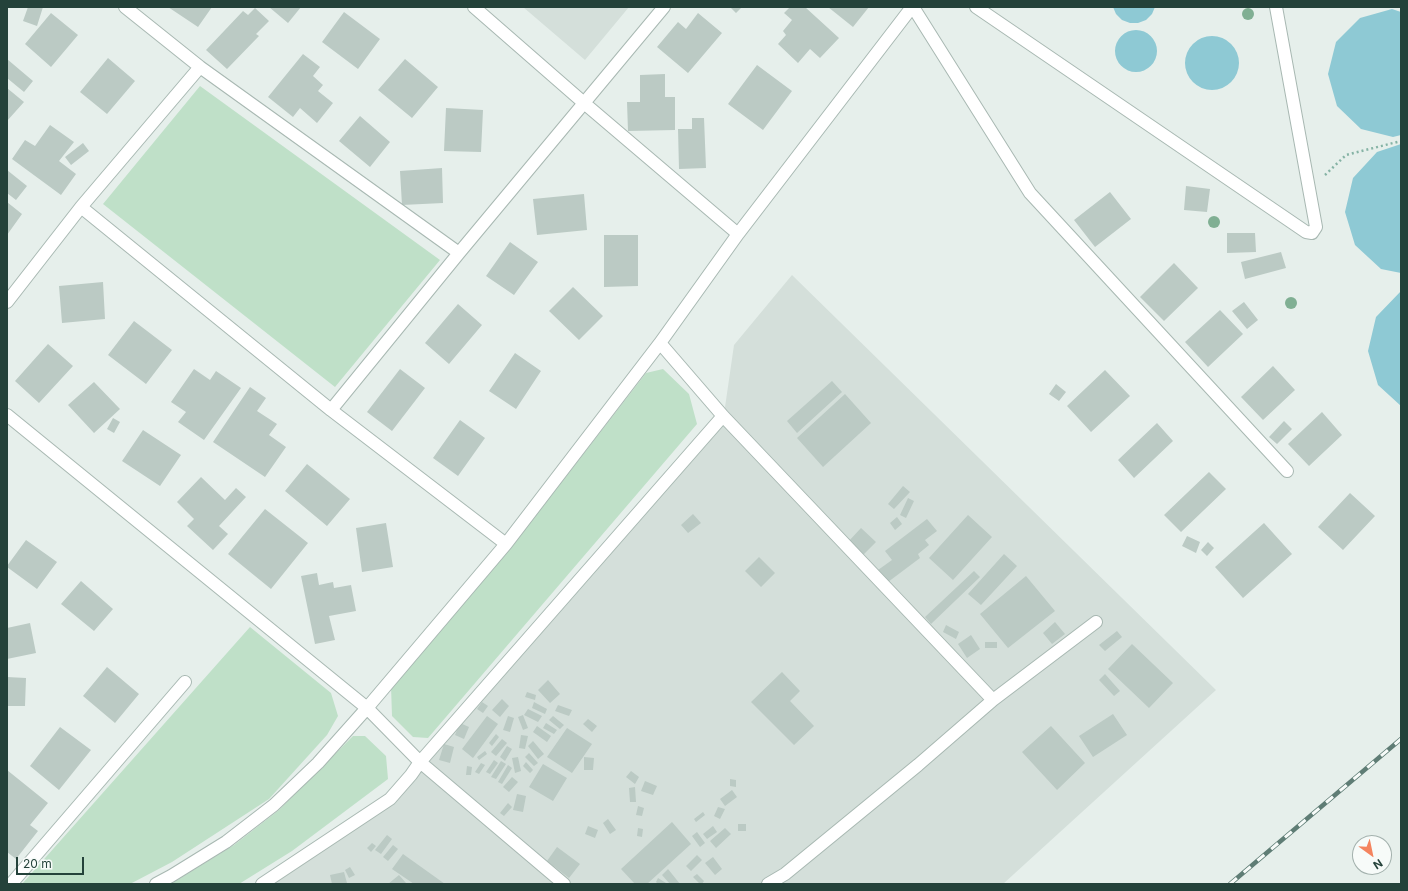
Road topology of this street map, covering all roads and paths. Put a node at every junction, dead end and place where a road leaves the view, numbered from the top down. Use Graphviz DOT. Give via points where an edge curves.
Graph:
graph roads {
  1 [pos="125,7"];
  2 [pos="474,7"];
  3 [pos="664,7"];
  4 [pos="912,7"];
  5 [pos="976,7"];
  6 [pos="1276,7"];
  7 [pos="200,67"];
  8 [pos="584,104"];
  9 [pos="1401,141"];
  10 [pos="1324,176"];
  11 [pos="81,207"];
  12 [pos="738,234"];
  13 [pos="459,253"];
  14 [pos="7,302"];
  15 [pos="660,343"];
  16 [pos="331,410"];
  17 [pos="7,415"];
  18 [pos="723,416"];
  19 [pos="1287,471"];
  20 [pos="506,544"];
  21 [pos="1096,622"];
  22 [pos="186,682"];
  23 [pos="993,700"];
  24 [pos="367,708"];
  25 [pos="420,762"];
  26 [pos="11,884"];
  27 [pos="156,884"];
  28 [pos="262,884"];
  29 [pos="564,884"];
  30 [pos="768,884"];
  1 -- 7 [label="street"];
  2 -- 8 [label="street"];
  3 -- 8 [label="street"];
  4 -- 12 [label="street"];
  4 -- 19 [label="street" via="1030,193"];
  5 -- 6 [label="street" via="1306,232 1312,233 1316,227"];
  7 -- 11 [label="street"];
  7 -- 13 [label="street"];
  8 -- 12 [label="street"];
  8 -- 13 [label="street"];
  9 -- 10 [label="path" via="1346,155"];
  11 -- 14 [label="street"];
  11 -- 16 [label="street"];
  12 -- 15 [label="street"];
  13 -- 16 [label="street"];
  15 -- 18 [label="street"];
  15 -- 20 [label="street"];
  16 -- 20 [label="street"];
  17 -- 24 [label="street"];
  18 -- 23 [label="street"];
  18 -- 25 [label="street"];
  20 -- 24 [label="street"];
  21 -- 23 [label="street"];
  22 -- 26 [label="street"];
  23 -- 30 [label="street" via="785,874"];
  24 -- 25 [label="street"];
  24 -- 27 [label="street" via="318,763 274,805 226,842"];
  25 -- 28 [label="street" via="390,799"];
  25 -- 29 [label="street"];
}
